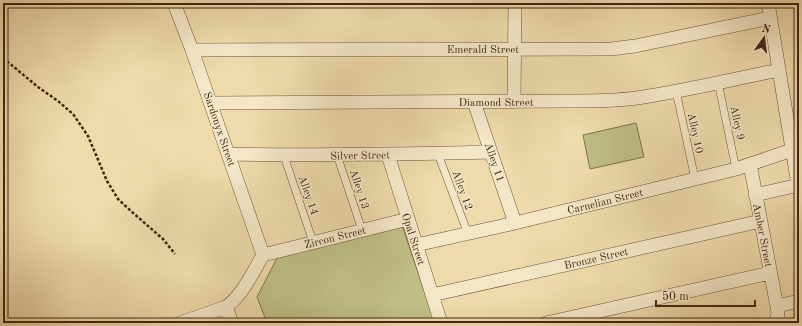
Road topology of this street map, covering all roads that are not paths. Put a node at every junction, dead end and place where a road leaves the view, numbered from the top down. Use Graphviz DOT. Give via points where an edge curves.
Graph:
graph roads {
  1 [pos="174,3"];
  2 [pos="514,3"];
  3 [pos="768,3"];
  4 [pos="770,18"];
  5 [pos="514,49"];
  6 [pos="192,50"];
  7 [pos="779,70"];
  8 [pos="718,82"];
  9 [pos="676,91"];
  10 [pos="474,102"];
  11 [pos="514,102"];
  12 [pos="211,103"];
  13 [pos="792,150"];
  14 [pos="491,152"];
  15 [pos="228,154"];
  16 [pos="438,154"];
  17 [pos="337,155"];
  18 [pos="388,155"];
  19 [pos="284,156"];
  20 [pos="750,164"];
  21 [pos="736,169"];
  22 [pos="695,179"];
  23 [pos="799,185"];
  24 [pos="756,195"];
  25 [pos="408,219"];
  26 [pos="760,221"];
  27 [pos="515,223"];
  28 [pos="362,230"];
  29 [pos="468,234"];
  30 [pos="314,242"];
  31 [pos="416,245"];
  32 [pos="263,255"];
  33 [pos="770,273"];
  34 [pos="432,295"];
  35 [pos="799,301"];
  36 [pos="777,306"];
  37 [pos="226,307"];
  38 [pos="180,323"];
  39 [pos="232,323"];
  40 [pos="441,323"];
  41 [pos="546,323"];
  42 [pos="774,323"];
  1 -- 6 [label="street, Sardonyx Street"];
  2 -- 5 [label="street"];
  3 -- 4 [label="street"];
  4 -- 5 [label="street, Emerald Street" via="611,49"];
  4 -- 7 [label="street"];
  5 -- 6 [label="street, Emerald Street"];
  5 -- 11 [label="street"];
  6 -- 12 [label="street, Sardonyx Street"];
  7 -- 8 [label="street, Diamond Street"];
  7 -- 13 [label="street"];
  8 -- 9 [label="street, Diamond Street"];
  8 -- 21 [label="lane, Alley 9"];
  9 -- 11 [label="street, Diamond Street" via="616,100"];
  9 -- 22 [label="lane, Alley 10"];
  10 -- 11 [label="street, Diamond Street"];
  10 -- 12 [label="street, Diamond Street"];
  10 -- 14 [label="street, Alley 11"];
  12 -- 15 [label="street, Sardonyx Street"];
  13 -- 20 [label="street, Carnelian Street"];
  13 -- 23 [label="street"];
  14 -- 16 [label="street, Silver Street"];
  14 -- 27 [label="street, Alley 11"];
  15 -- 19 [label="street, Silver Street"];
  15 -- 32 [label="street, Sardonyx Street"];
  16 -- 18 [label="street, Silver Street"];
  16 -- 29 [label="lane, Alley 12"];
  17 -- 18 [label="street, Silver Street"];
  17 -- 19 [label="street, Silver Street"];
  17 -- 28 [label="lane, Alley 13"];
  18 -- 25 [label="street, Opal Street"];
  19 -- 30 [label="lane, Alley 14"];
  20 -- 21 [label="street, Carnelian Street"];
  20 -- 24 [label="street, Amber Street"];
  21 -- 22 [label="street, Carnelian Street"];
  22 -- 27 [label="street, Carnelian Street"];
  23 -- 24 [label="street"];
  24 -- 26 [label="street, Amber Street"];
  25 -- 28 [label="street, Zircon Street"];
  25 -- 31 [label="street, Opal Street"];
  26 -- 33 [label="street, Amber Street"];
  26 -- 34 [label="street, Bronze Street"];
  27 -- 29 [label="street, Carnelian Street"];
  28 -- 30 [label="street, Zircon Street"];
  29 -- 31 [label="street, Carnelian Street"];
  30 -- 32 [label="street, Zircon Street"];
  31 -- 34 [label="street, Opal Street"];
  32 -- 37 [label="street" via="238,296"];
  33 -- 36 [label="street, Amber Street"];
  33 -- 41 [label="street"];
  34 -- 40 [label="street, Opal Street"];
  35 -- 36 [label="street"];
  36 -- 42 [label="street, Amber Street" via="778,316"];
  37 -- 38 [label="street"];
  37 -- 39 [label="street"];
}
